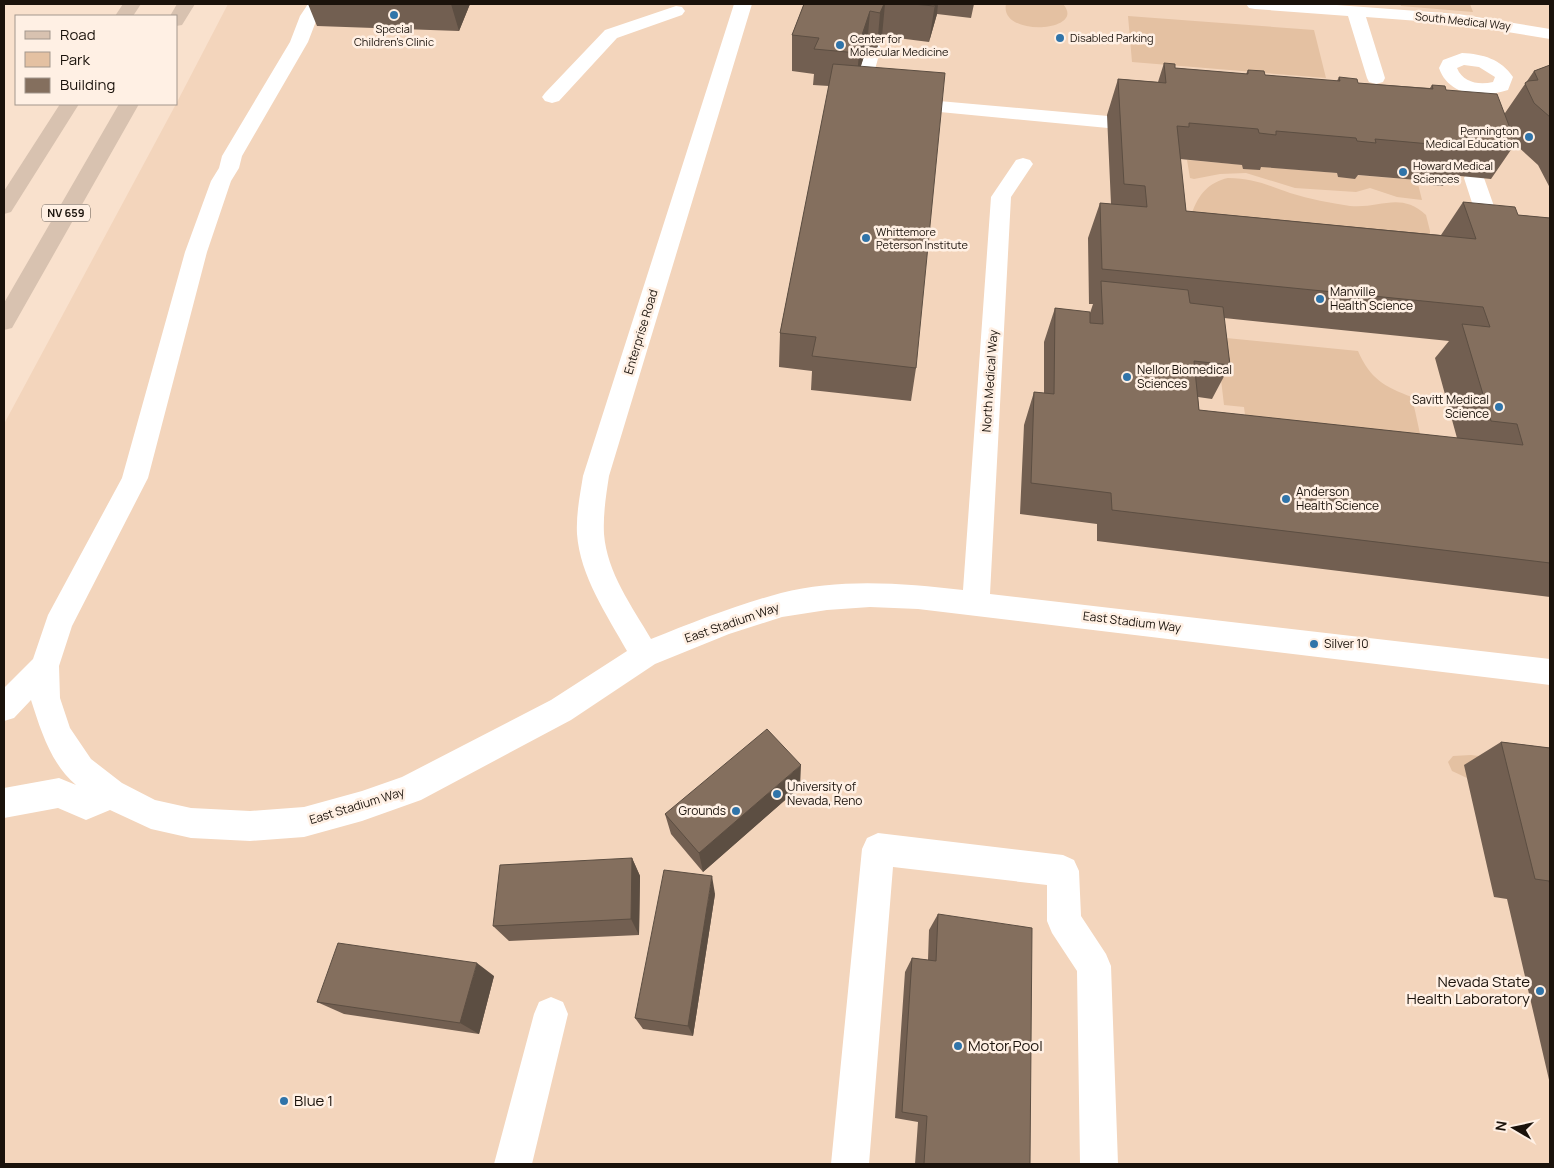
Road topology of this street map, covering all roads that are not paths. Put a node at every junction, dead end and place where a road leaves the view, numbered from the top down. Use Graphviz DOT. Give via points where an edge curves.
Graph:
graph roads {
  1 [pos="132,4"];
  2 [pos="186,4"];
  3 [pos="317,4"];
  4 [pos="743,4"];
  5 [pos="1254,4"];
  6 [pos="676,11"];
  7 [pos="1355,11"];
  8 [pos="125,15"];
  9 [pos="178,18"];
  10 [pos="1550,34"];
  11 [pos="1506,38"];
  12 [pos="872,48"];
  13 [pos="1488,63"];
  14 [pos="1376,78"];
  15 [pos="552,97"];
  16 [pos="68,105"];
  17 [pos="128,105"];
  18 [pos="1108,122"];
  19 [pos="1023,164"];
  20 [pos="1474,178"];
  21 [pos="4,207"];
  22 [pos="1498,251"];
  23 [pos="4,322"];
  24 [pos="976,604"];
  25 [pos="645,654"];
  26 [pos="45,666"];
  27 [pos="1550,672"];
  28 [pos="4,708"];
  29 [pos="111,794"];
  30 [pos="4,804"];
  31 [pos="551,1014"];
  32 [pos="513,1164"];
  33 [pos="850,1164"];
  34 [pos="1099,1164"];
  1 -- 8 [label="main road"];
  2 -- 9 [label="main road"];
  3 -- 26 [label="street" via="299,42 232,156 221,182 196,252 136,478 58,624"];
  4 -- 25 [label="street, Enterprise Road" via="596,476 590,516 594,554 611,595"];
  5 -- 7 [label="street, South Medical Way"];
  6 -- 15 [label="street" via="611,34"];
  7 -- 11 [label="street, South Medical Way" via="1458,19"];
  7 -- 14 [label="street"];
  10 -- 11 [label="street, South Medical Way"];
  11 -- 13 [label="street"];
  12 -- 18 [label="street" via="856,101"];
  16 -- 21 [label="main road"];
  17 -- 23 [label="main road, NV 659"];
  19 -- 24 [label="street, North Medical Way" via="1001,197"];
  20 -- 22 [label="street"];
  24 -- 25 [label="street, East Stadium Way" via="870,595 782,605 724,623"];
  24 -- 27 [label="street, East Stadium Way"];
  25 -- 29 [label="street, East Stadium Way" via="561,710 410,789 304,822 250,826 191,823 151,814"];
  26 -- 28 [label="street"];
  26 -- 29 [label="street, East Stadium Way" via="45,698 57,735 80,769"];
  29 -- 30 [label="street" via="86,805 59,793"];
  31 -- 32 [label="street"];
  33 -- 34 [label="street" via="878,848 1063,871 1064,921 1094,966"];
}
